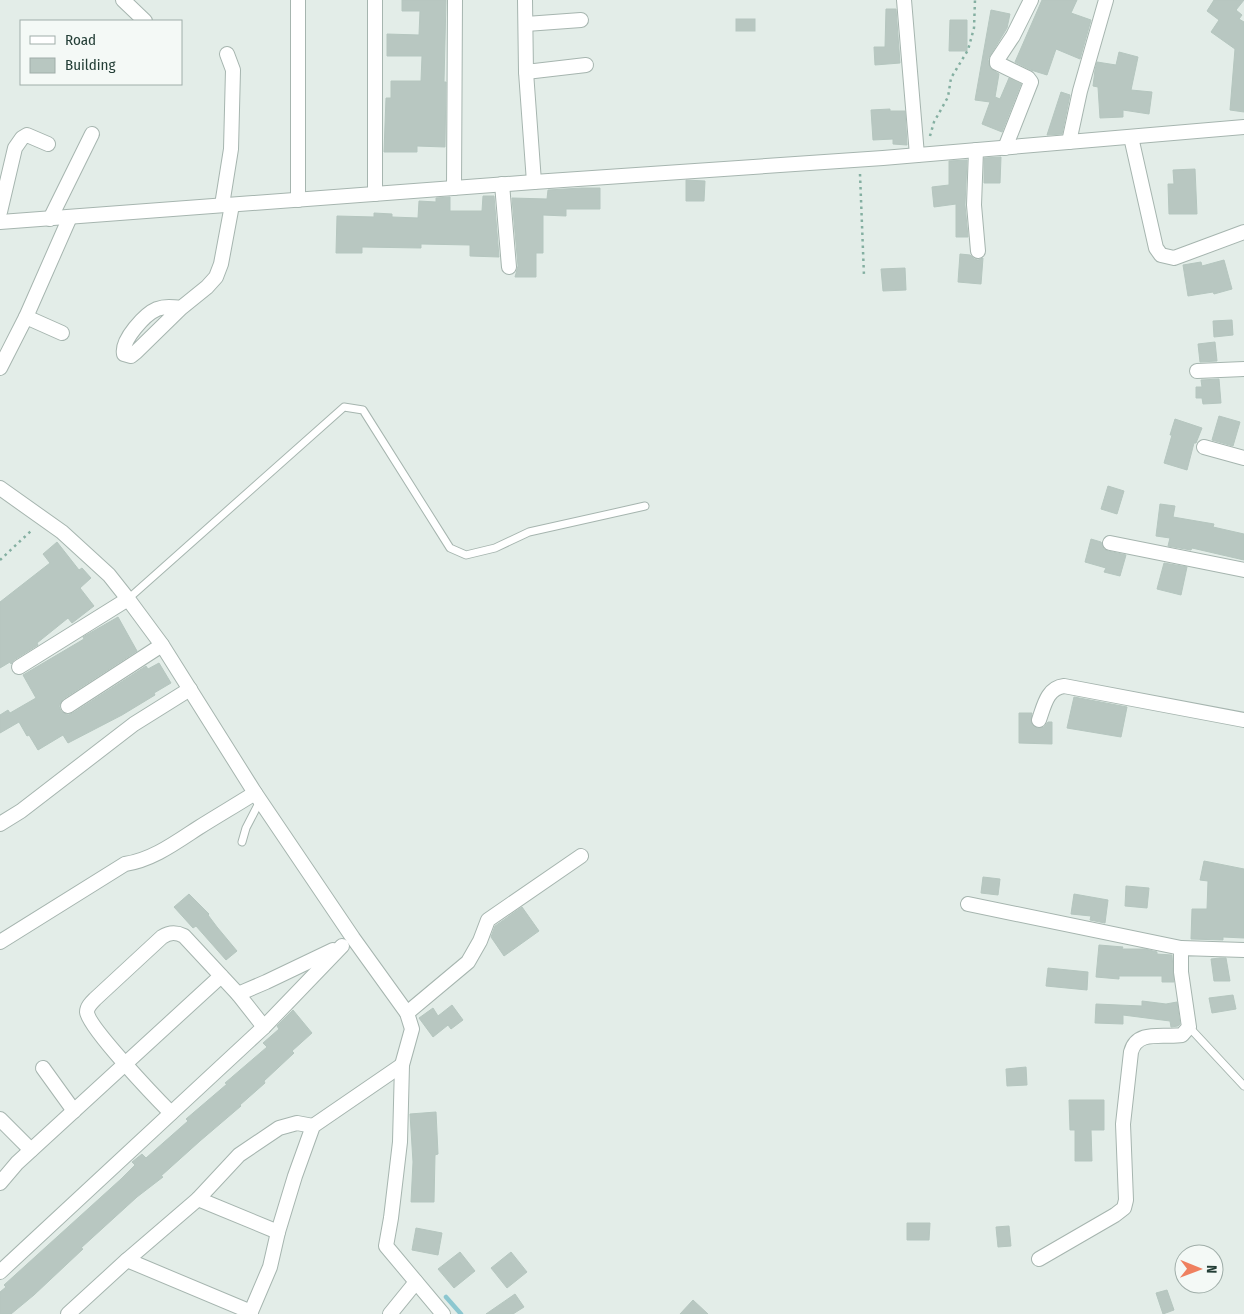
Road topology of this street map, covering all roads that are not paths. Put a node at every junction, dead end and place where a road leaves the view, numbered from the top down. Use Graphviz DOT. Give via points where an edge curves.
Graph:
graph roads {
  1 [pos="123,0"];
  2 [pos="298,0"];
  3 [pos="375,0"];
  4 [pos="455,0"];
  5 [pos="525,0"];
  6 [pos="904,0"];
  7 [pos="1031,0"];
  8 [pos="1106,0"];
  9 [pos="144,20"];
  10 [pos="581,20"];
  11 [pos="526,24"];
  12 [pos="226,54"];
  13 [pos="586,65"];
  14 [pos="526,72"];
  15 [pos="1244,128"];
  16 [pos="92,134"];
  17 [pos="1131,137"];
  18 [pos="1070,142"];
  19 [pos="48,144"];
  20 [pos="1005,148"];
  21 [pos="976,150"];
  22 [pos="923,155"];
  23 [pos="534,182"];
  24 [pos="502,184"];
  25 [pos="454,188"];
  26 [pos="375,194"];
  27 [pos="298,200"];
  28 [pos="227,205"];
  29 [pos="0,212"];
  30 [pos="70,217"];
  31 [pos="50,219"];
  32 [pos="0,222"];
  33 [pos="1244,232"];
  34 [pos="978,251"];
  35 [pos="508,267"];
  36 [pos="181,308"];
  37 [pos="26,317"];
  38 [pos="62,333"];
  39 [pos="0,368"];
  40 [pos="1244,369"];
  41 [pos="1197,371"];
  42 [pos="1204,447"];
  43 [pos="1244,458"];
  44 [pos="0,488"];
  45 [pos="645,506"];
  46 [pos="1110,543"];
  47 [pos="1244,570"];
  48 [pos="128,599"];
  49 [pos="162,645"];
  50 [pos="19,667"];
  51 [pos="190,689"];
  52 [pos="68,706"];
  53 [pos="1039,720"];
  54 [pos="1244,720"];
  55 [pos="257,797"];
  56 [pos="0,824"];
  57 [pos="242,842"];
  58 [pos="581,856"];
  59 [pos="968,904"];
  60 [pos="0,942"];
  61 [pos="347,942"];
  62 [pos="1180,948"];
  63 [pos="1244,950"];
  64 [pos="221,976"];
  65 [pos="238,994"];
  66 [pos="407,1013"];
  67 [pos="264,1027"];
  68 [pos="1189,1027"];
  69 [pos="125,1063"];
  70 [pos="402,1065"];
  71 [pos="43,1068"];
  72 [pos="1244,1086"];
  73 [pos="74,1110"];
  74 [pos="171,1113"];
  75 [pos="0,1119"];
  76 [pos="313,1126"];
  77 [pos="31,1150"];
  78 [pos="0,1183"];
  79 [pos="198,1199"];
  80 [pos="278,1232"];
  81 [pos="1038,1259"];
  82 [pos="127,1260"];
  83 [pos="0,1272"];
  84 [pos="416,1282"];
  85 [pos="251,1313"];
  86 [pos="68,1314"];
  87 [pos="390,1314"];
  88 [pos="443,1314"];
  1 -- 9 [label="street"];
  2 -- 27 [label="street"];
  3 -- 26 [label="street"];
  4 -- 25 [label="street"];
  5 -- 11 [label="street"];
  6 -- 22 [label="street"];
  7 -- 20 [label="street" via="997,60 997,63 1031,82"];
  8 -- 18 [label="street" via="1080,91"];
  10 -- 11 [label="street"];
  11 -- 14 [label="street"];
  12 -- 28 [label="street" via="233,70"];
  13 -- 14 [label="street"];
  14 -- 23 [label="street"];
  15 -- 17 [label="street"];
  16 -- 31 [label="street"];
  17 -- 18 [label="street"];
  17 -- 33 [label="street" via="1156,248 1161,256 1174,258"];
  18 -- 20 [label="street"];
  19 -- 29 [label="street" via="27,135 18,142"];
  20 -- 21 [label="street"];
  21 -- 22 [label="street"];
  21 -- 34 [label="street" via="974,205"];
  22 -- 23 [label="street"];
  23 -- 24 [label="street"];
  24 -- 25 [label="street"];
  24 -- 35 [label="street"];
  25 -- 26 [label="street"];
  26 -- 27 [label="street"];
  27 -- 28 [label="street"];
  28 -- 30 [label="street"];
  28 -- 36 [label="street" via="222,264 208,287"];
  30 -- 31 [label="street"];
  30 -- 37 [label="street"];
  31 -- 32 [label="street"];
  37 -- 38 [label="street"];
  37 -- 39 [label="street"];
  40 -- 41 [label="street"];
  42 -- 43 [label="street"];
  44 -- 48 [label="street" via="86,552"];
  45 -- 48 [label="lane" via="530,532 494,548 466,555 450,548 363,410 344,407"];
  46 -- 47 [label="street"];
  48 -- 49 [label="street"];
  48 -- 50 [label="street"];
  49 -- 51 [label="street"];
  49 -- 52 [label="street"];
  51 -- 55 [label="street"];
  51 -- 56 [label="street" via="134,724"];
  53 -- 54 [label="street" via="1048,695 1064,686"];
  55 -- 57 [label="lane"];
  55 -- 60 [label="street" via="150,856 125,864"];
  55 -- 61 [label="street"];
  58 -- 66 [label="street" via="488,920 468,962"];
  59 -- 62 [label="street"];
  61 -- 65 [label="street"];
  61 -- 66 [label="street"];
  61 -- 67 [label="street"];
  62 -- 63 [label="street"];
  62 -- 68 [label="street"];
  64 -- 65 [label="street"];
  64 -- 69 [label="street"];
  64 -- 69 [label="street" via="184,936 169,933 155,943 88,1008 91,1022"];
  65 -- 67 [label="street"];
  66 -- 70 [label="street" via="412,1029"];
  67 -- 74 [label="street"];
  68 -- 72 [label="lane"];
  68 -- 81 [label="street" via="1182,1035 1145,1037 1133,1044 1123,1124 1124,1208"];
  69 -- 73 [label="street"];
  69 -- 74 [label="street"];
  70 -- 76 [label="street"];
  70 -- 84 [label="street" via="400,1142 386,1246"];
  71 -- 73 [label="street"];
  73 -- 77 [label="street"];
  74 -- 83 [label="street"];
  75 -- 77 [label="street"];
  76 -- 79 [label="street" via="298,1123 279,1128 239,1155"];
  76 -- 80 [label="street"];
  77 -- 78 [label="street"];
  79 -- 80 [label="street"];
  79 -- 82 [label="street"];
  80 -- 85 [label="street" via="270,1267"];
  82 -- 85 [label="street"];
  82 -- 86 [label="street"];
  84 -- 87 [label="street"];
  84 -- 88 [label="street"];
}
